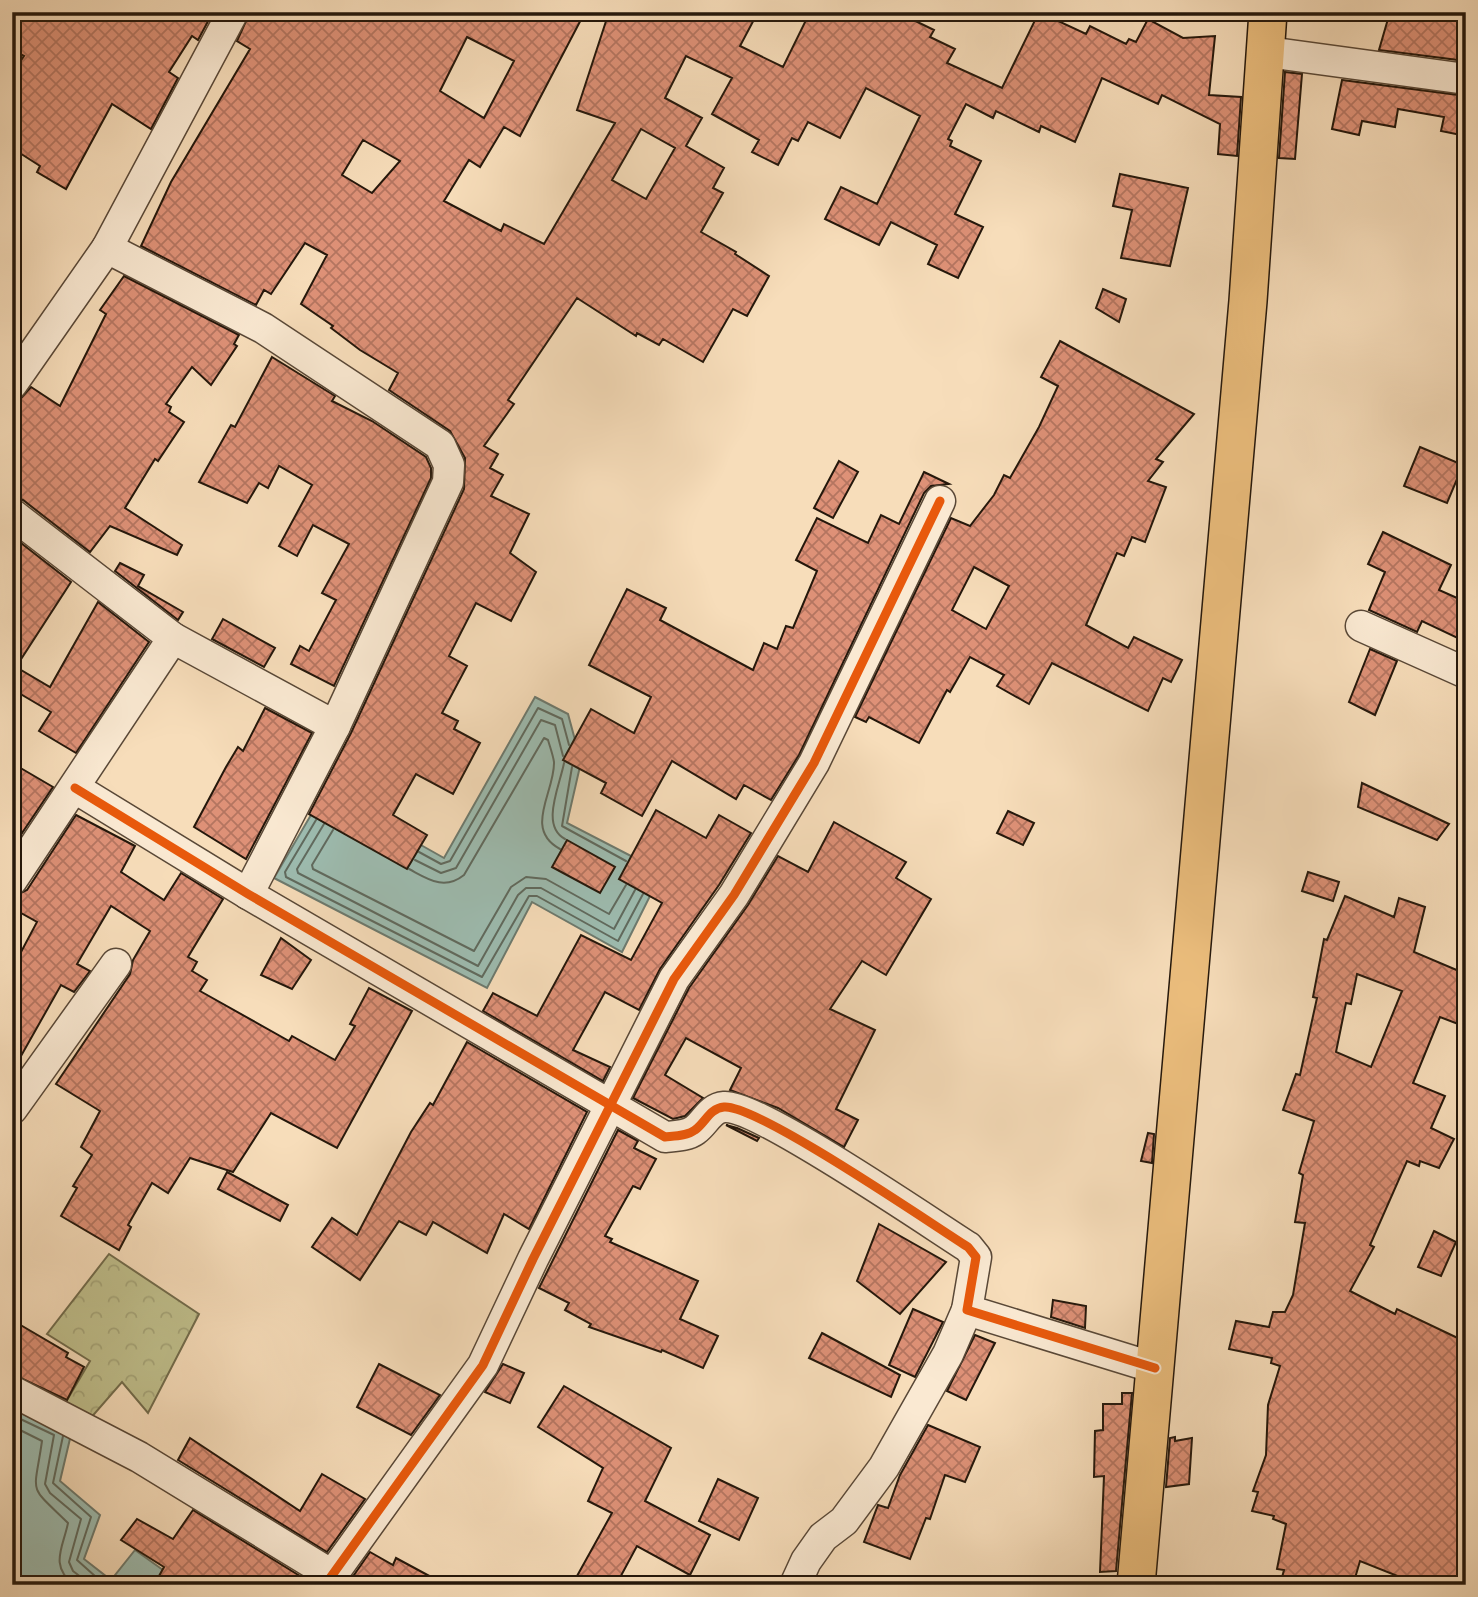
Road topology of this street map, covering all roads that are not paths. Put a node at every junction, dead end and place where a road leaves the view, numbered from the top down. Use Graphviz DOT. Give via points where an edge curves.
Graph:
graph roads {
  1 [pos="233,12"];
  2 [pos="1268,12"];
  3 [pos="1267,52"];
  4 [pos="1466,79"];
  5 [pos="107,248"];
  6 [pos="12,384"];
  7 [pos="940,501"];
  8 [pos="12,514"];
  9 [pos="1361,626"];
  10 [pos="173,638"];
  11 [pos="1466,673"];
  12 [pos="335,726"];
  13 [pos="75,788"];
  14 [pos="12,880"];
  15 [pos="248,894"];
  16 [pos="116,964"];
  17 [pos="613,1105"];
  18 [pos="12,1109"];
  19 [pos="967,1310"];
  20 [pos="1155,1368"];
  21 [pos="12,1391"];
  22 [pos="328,1580"];
  23 [pos="795,1585"];
  24 [pos="1136,1585"];
  1 -- 5 [label="street"];
  2 -- 3 [label="main road"];
  3 -- 4 [label="street"];
  3 -- 20 [label="main road"];
  5 -- 6 [label="street"];
  5 -- 12 [label="street" via="263,328 440,445 449,465 448,482"];
  7 -- 17 [label="street" via="814,763 734,895 674,979"];
  8 -- 10 [label="street"];
  9 -- 11 [label="street"];
  10 -- 12 [label="street"];
  10 -- 13 [label="street"];
  12 -- 15 [label="street"];
  13 -- 14 [label="street"];
  13 -- 15 [label="street"];
  15 -- 17 [label="street"];
  16 -- 18 [label="street"];
  17 -- 19 [label="street" via="665,1137 694,1132 714,1110 745,1111 822,1154 968,1247 976,1257"];
  17 -- 22 [label="street" via="483,1365"];
  19 -- 20 [label="street"];
  19 -- 23 [label="street" via="948,1354 884,1467 844,1521 823,1537"];
  20 -- 24 [label="main road"];
  21 -- 22 [label="street" via="139,1457"];
}
